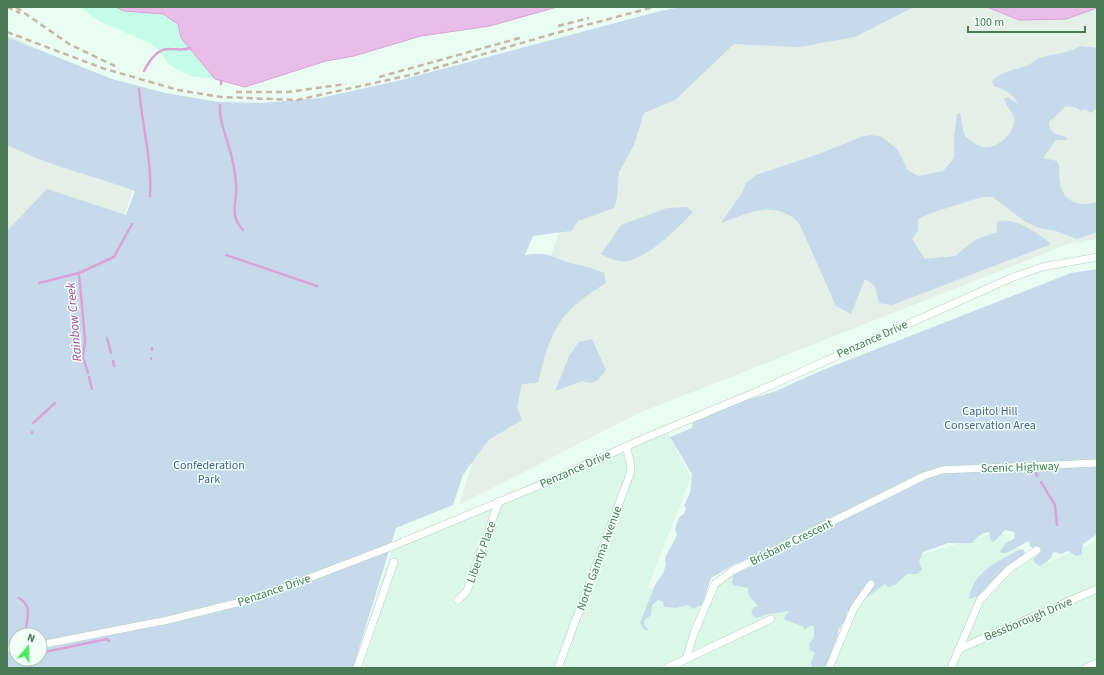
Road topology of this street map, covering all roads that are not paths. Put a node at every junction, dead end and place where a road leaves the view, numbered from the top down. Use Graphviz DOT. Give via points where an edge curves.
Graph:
graph roads {
  1 [pos="1097,257"];
  2 [pos="626,446"];
  3 [pos="1097,463"];
  4 [pos="942,470"];
  5 [pos="499,501"];
  6 [pos="1037,550"];
  7 [pos="394,562"];
  8 [pos="871,584"];
  9 [pos="1097,589"];
  10 [pos="458,600"];
  11 [pos="771,619"];
  12 [pos="48,644"];
  13 [pos="959,649"];
  14 [pos="686,659"];
  15 [pos="1097,663"];
  16 [pos="358,668"];
  17 [pos="558,668"];
  18 [pos="668,668"];
  19 [pos="829,668"];
  20 [pos="951,668"];
  21 [pos="1086,668"];
  1 -- 2 [label="street, Penzance Drive" via="1042,267 1011,278 756,392"];
  2 -- 5 [label="street, Penzance Drive"];
  2 -- 17 [label="street, North Gamma Avenue" via="631,471"];
  3 -- 4 [label="street, Scenic Highway"];
  4 -- 14 [label="street, Brisbane Crescent" via="924,476 732,571 715,584"];
  5 -- 10 [label="street, Liberty Place" via="467,591"];
  5 -- 12 [label="street, Penzance Drive" via="385,549 245,601 136,627"];
  6 -- 13 [label="street" via="1009,569 980,600"];
  7 -- 16 [label="street"];
  8 -- 19 [label="street" via="854,608"];
  9 -- 13 [label="street, Bessborough Drive"];
  11 -- 14 [label="street"];
  13 -- 20 [label="street"];
  14 -- 18 [label="street"];
  15 -- 21 [label="street"];
}
